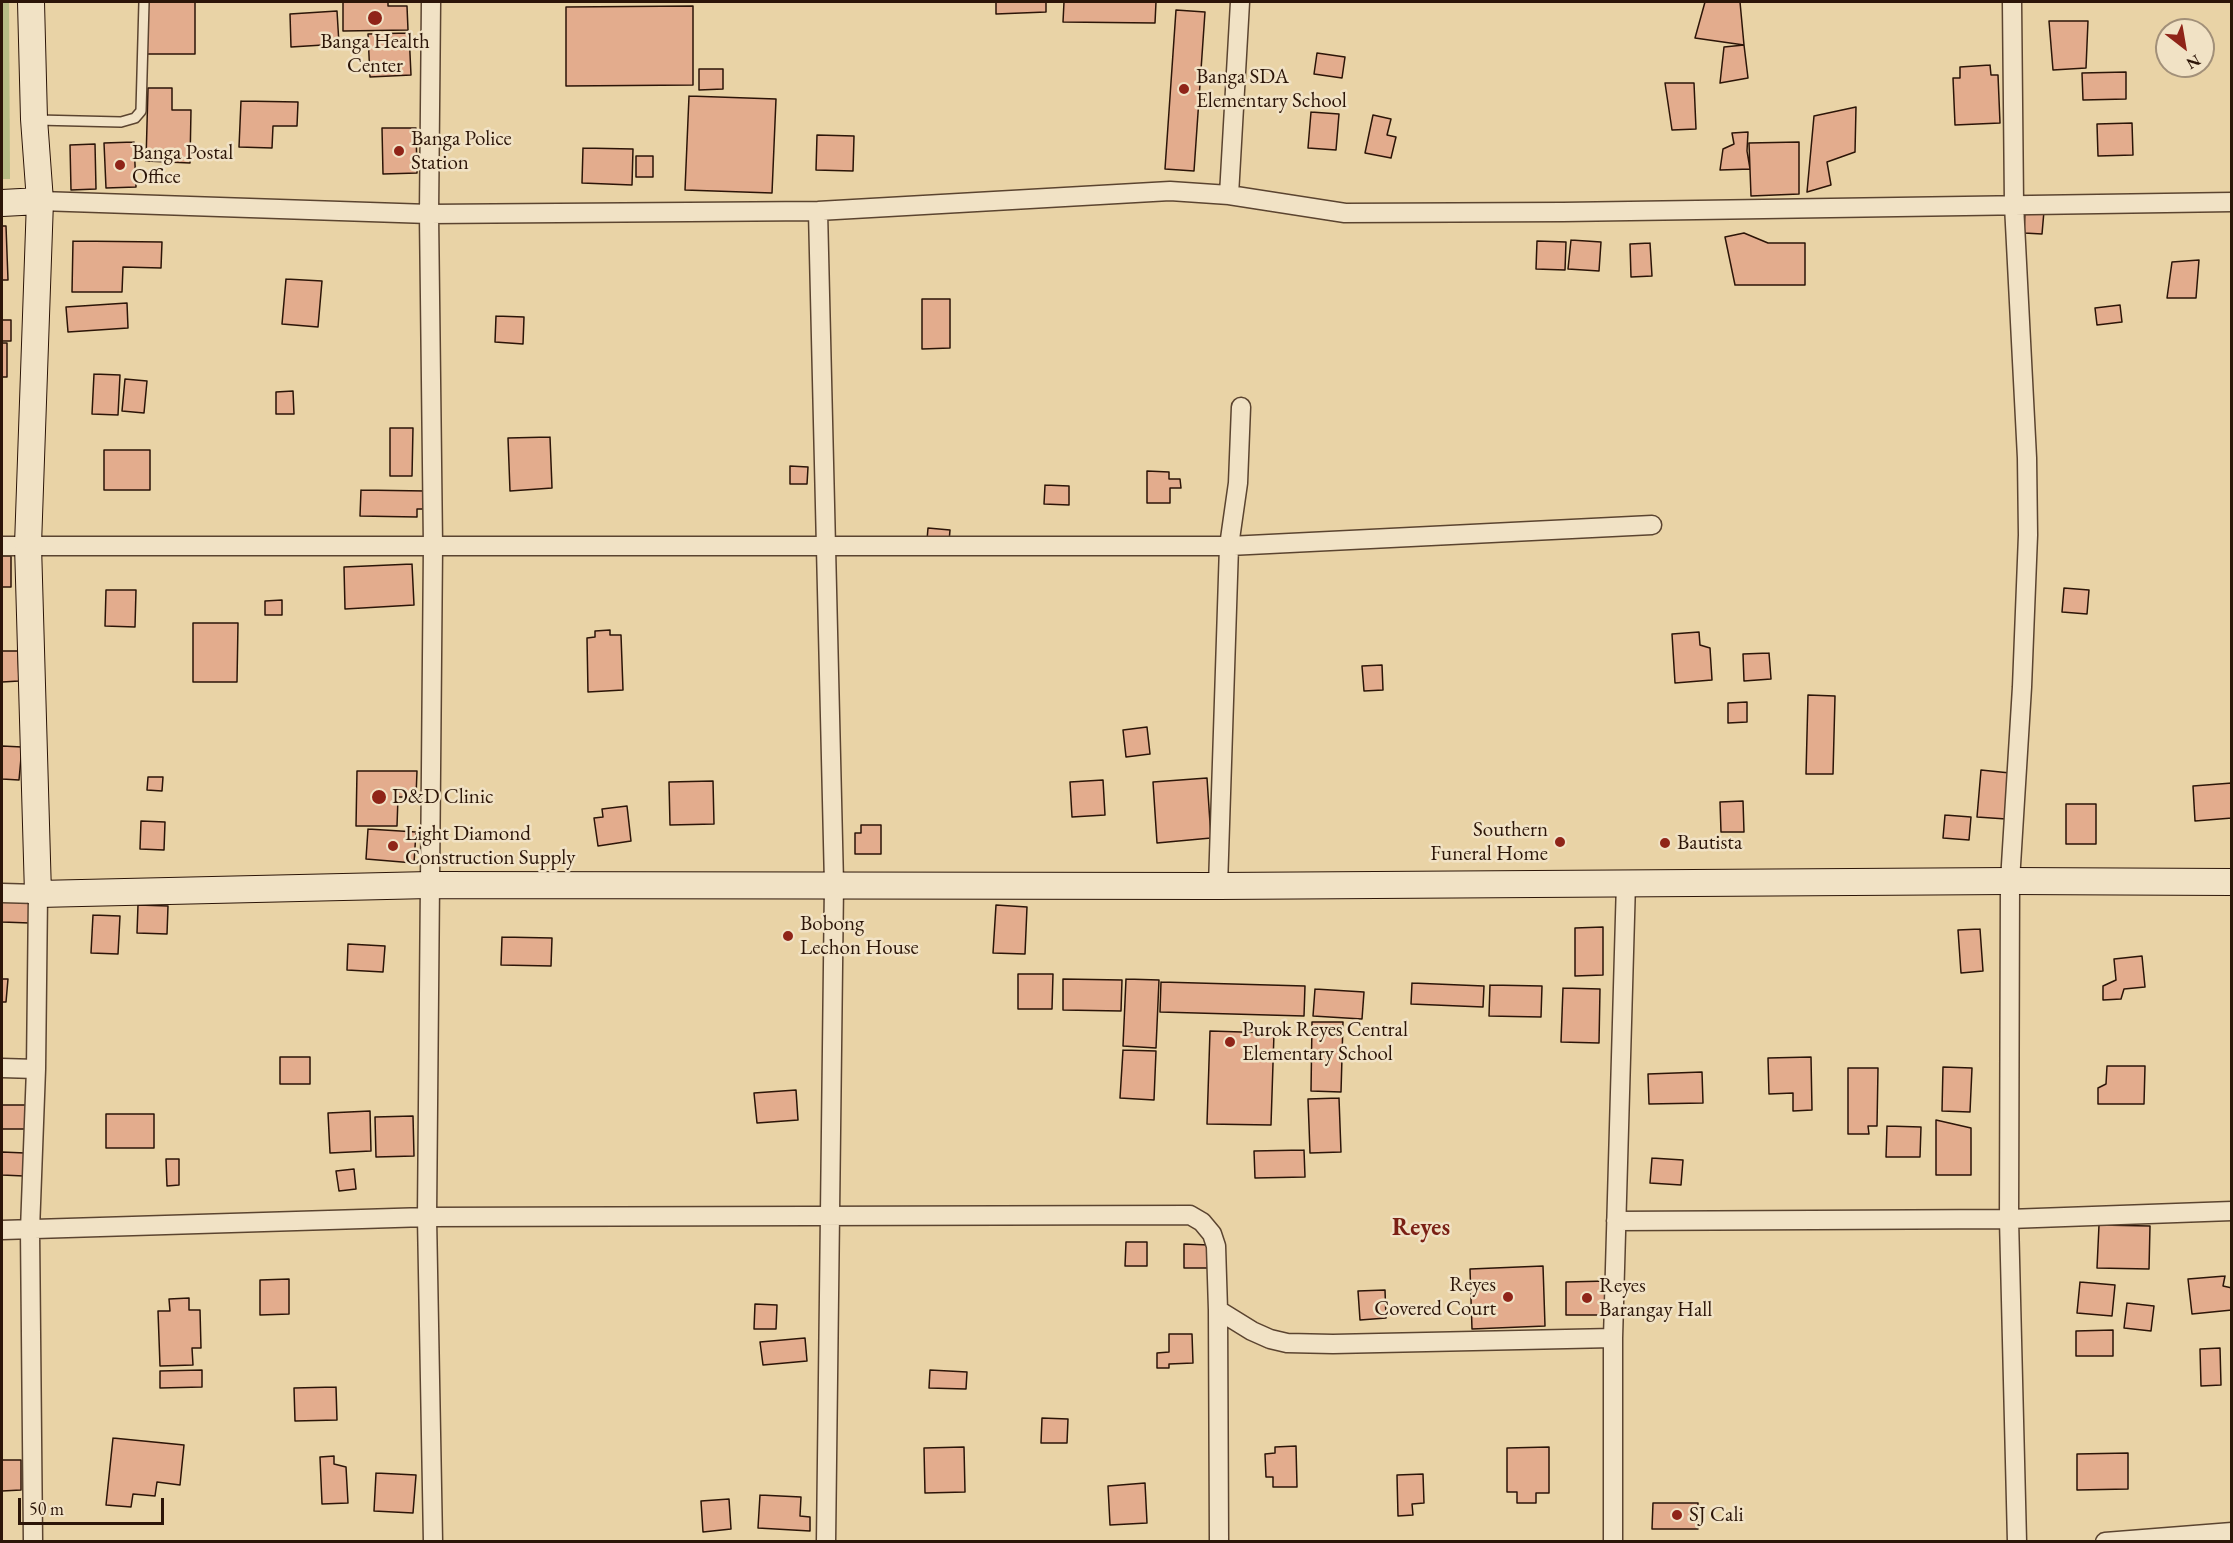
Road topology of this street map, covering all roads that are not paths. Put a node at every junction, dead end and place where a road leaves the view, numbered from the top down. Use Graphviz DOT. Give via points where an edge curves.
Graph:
graph roads {
  1 [pos="31,2"];
  2 [pos="144,2"];
  3 [pos="431,2"];
  4 [pos="1240,2"];
  5 [pos="2012,2"];
  6 [pos="34,119"];
  7 [pos="1229,195"];
  8 [pos="40,201"];
  9 [pos="2232,202"];
  10 [pos="2,203"];
  11 [pos="2014,205"];
  12 [pos="818,211"];
  13 [pos="429,214"];
  14 [pos="1241,407"];
  15 [pos="1652,525"];
  16 [pos="28,545"];
  17 [pos="2,546"];
  18 [pos="433,546"];
  19 [pos="1229,546"];
  20 [pos="826,547"];
  21 [pos="2010,881"];
  22 [pos="1626,882"];
  23 [pos="2232,882"];
  24 [pos="834,884"];
  25 [pos="430,885"];
  26 [pos="1218,886"];
  27 [pos="2,893"];
  28 [pos="38,894"];
  29 [pos="2,1068"];
  30 [pos="36,1069"];
  31 [pos="2232,1211"];
  32 [pos="830,1216"];
  33 [pos="427,1217"];
  34 [pos="2009,1219"];
  35 [pos="1617,1221"];
  36 [pos="2,1230"];
  37 [pos="30,1230"];
  38 [pos="1218,1310"];
  39 [pos="1613,1338"];
  40 [pos="2232,1532"];
  41 [pos="33,1542"];
  42 [pos="433,1542"];
  43 [pos="826,1542"];
  44 [pos="1219,1542"];
  45 [pos="1613,1542"];
  46 [pos="2017,1542"];
  47 [pos="2105,1542"];
  1 -- 6 [label="main road"];
  2 -- 6 [label="lane" via="141,111 135,118 121,122"];
  3 -- 13 [label="street"];
  4 -- 7 [label="street"];
  5 -- 11 [label="street"];
  6 -- 8 [label="main road"];
  7 -- 11 [label="street" via="1345,213"];
  7 -- 12 [label="street" via="1170,191"];
  8 -- 10 [label="main road"];
  8 -- 13 [label="street"];
  8 -- 16 [label="main road"];
  9 -- 11 [label="street"];
  11 -- 21 [label="street" via="2028,535"];
  12 -- 13 [label="street"];
  12 -- 20 [label="street"];
  13 -- 18 [label="street"];
  14 -- 19 [label="street" via="1238,483"];
  15 -- 19 [label="street"];
  16 -- 17 [label="street"];
  16 -- 18 [label="street"];
  16 -- 28 [label="main road"];
  18 -- 20 [label="street"];
  18 -- 25 [label="street"];
  19 -- 20 [label="street"];
  19 -- 26 [label="street"];
  20 -- 24 [label="street"];
  21 -- 22 [label="main road"];
  21 -- 23 [label="main road"];
  21 -- 34 [label="street"];
  22 -- 26 [label="main road"];
  22 -- 35 [label="street"];
  24 -- 25 [label="main road"];
  24 -- 26 [label="main road"];
  24 -- 32 [label="street"];
  25 -- 28 [label="main road"];
  25 -- 33 [label="street"];
  27 -- 28 [label="street"];
  28 -- 30 [label="street"];
  29 -- 30 [label="street"];
  30 -- 37 [label="street"];
  31 -- 34 [label="street"];
  32 -- 33 [label="street"];
  32 -- 38 [label="street" via="1191,1215 1212,1234 1216,1246"];
  32 -- 43 [label="street"];
  33 -- 37 [label="street"];
  33 -- 42 [label="street"];
  34 -- 35 [label="street"];
  34 -- 46 [label="street"];
  35 -- 39 [label="street"];
  36 -- 37 [label="street"];
  37 -- 41 [label="street"];
  38 -- 39 [label="street" via="1252,1331 1287,1343"];
  38 -- 44 [label="street"];
  39 -- 45 [label="street"];
  40 -- 47 [label="street"];
}
